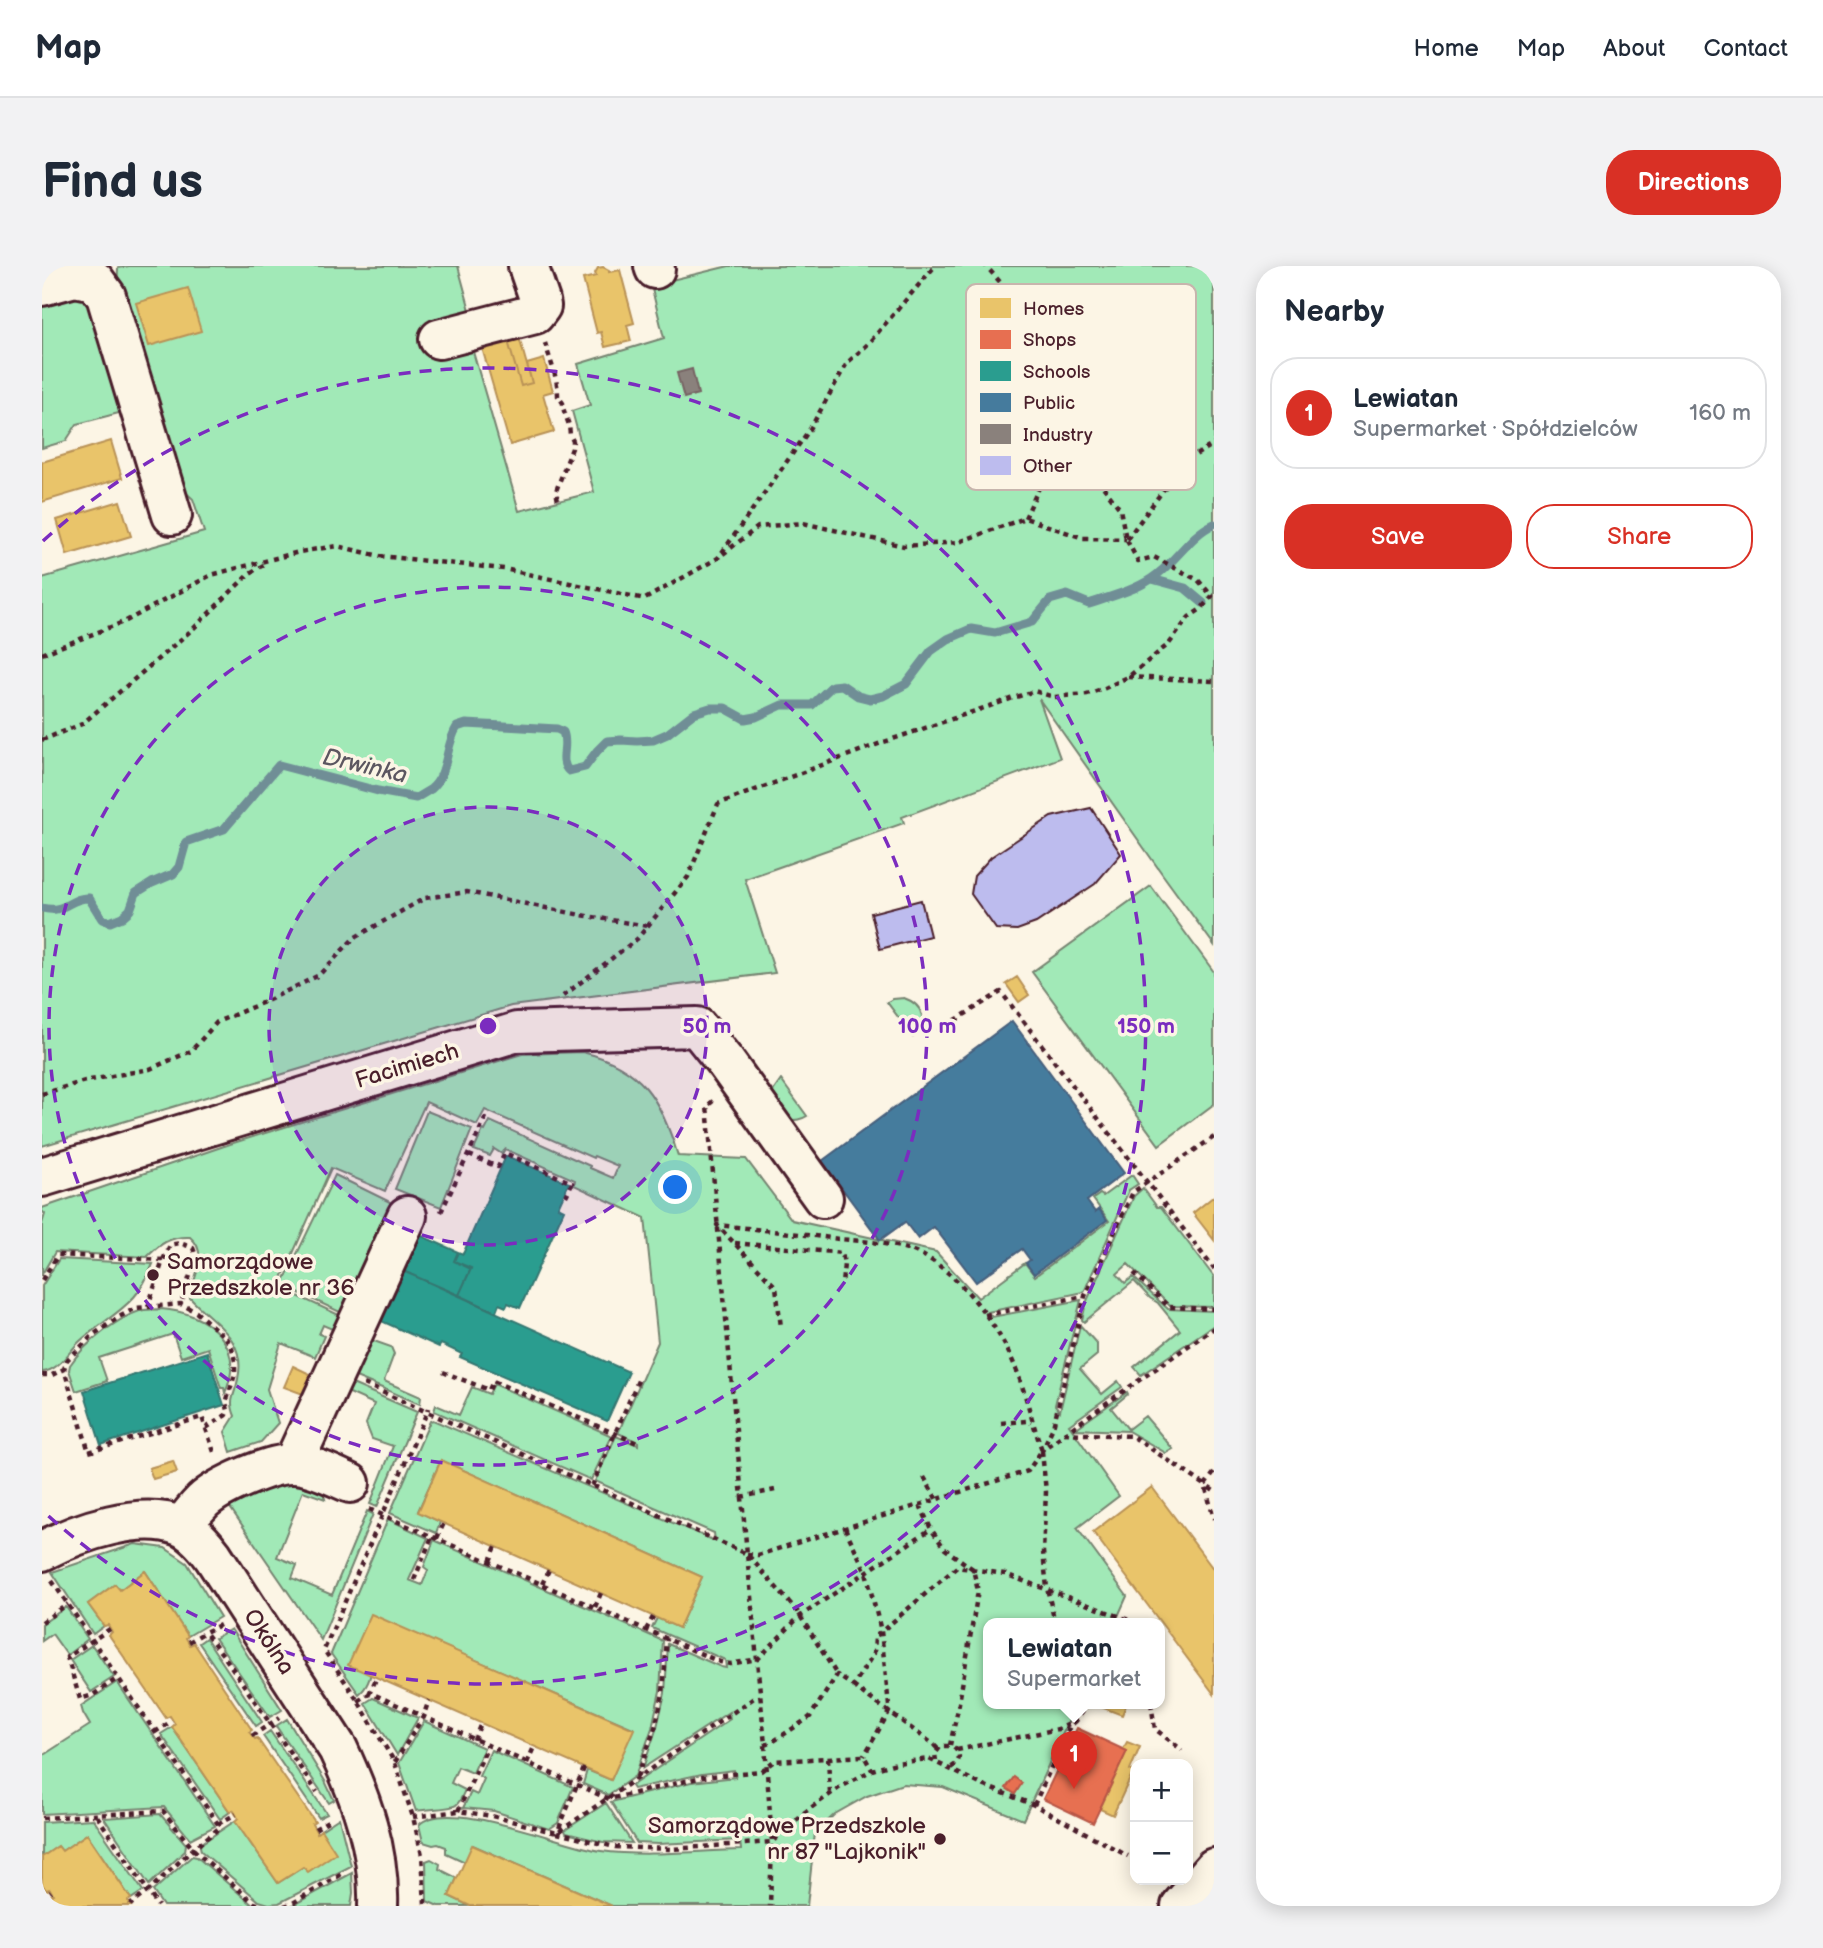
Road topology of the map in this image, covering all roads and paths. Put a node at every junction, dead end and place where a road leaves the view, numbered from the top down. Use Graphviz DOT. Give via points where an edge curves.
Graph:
graph roads {
  1 [pos="528,266"];
  2 [pos="934,266"];
  3 [pos="986,266"];
  4 [pos="1002,284"];
  5 [pos="42,286"];
  6 [pos="439,339"];
  7 [pos="544,339"];
  8 [pos="1214,444"];
  9 [pos="1196,455"];
  10 [pos="1038,490"];
  11 [pos="1106,490"];
  12 [pos="1163,490"];
  13 [pos="558,501"];
  14 [pos="172,515"];
  15 [pos="1025,518"];
  16 [pos="1126,540"];
  17 [pos="718,558"];
  18 [pos="271,560"];
  19 [pos="1212,596"];
  20 [pos="1214,603"];
  21 [pos="42,654"];
  22 [pos="1128,677"];
  23 [pos="1214,681"];
  24 [pos="42,740"];
  25 [pos="648,926"];
  26 [pos="561,999"];
  27 [pos="938,1031"];
  28 [pos="738,1081"];
  29 [pos="42,1094"];
  30 [pos="1214,1137"];
  31 [pos="469,1155"];
  32 [pos="42,1177"];
  33 [pos="1146,1182"];
  34 [pos="569,1195"];
  35 [pos="822,1212"];
  36 [pos="407,1216"];
  37 [pos="717,1225"];
  38 [pos="830,1237"];
  39 [pos="734,1242"];
  40 [pos="163,1260"];
  41 [pos="1214,1269"];
  42 [pos="1134,1273"];
  43 [pos="42,1280"];
  44 [pos="842,1284"];
  45 [pos="1085,1296"];
  46 [pos="181,1304"];
  47 [pos="148,1307"];
  48 [pos="1214,1308"];
  49 [pos="985,1315"];
  50 [pos="780,1327"];
  51 [pos="1214,1328"];
  52 [pos="64,1369"];
  53 [pos="336,1372"];
  54 [pos="443,1372"];
  55 [pos="42,1375"];
  56 [pos="640,1376"];
  57 [pos="427,1410"];
  58 [pos="1001,1423"];
  59 [pos="1032,1423"];
  60 [pos="206,1428"];
  61 [pos="1064,1433"];
  62 [pos="615,1434"];
  63 [pos="637,1443"];
  64 [pos="1042,1450"];
  65 [pos="293,1464"];
  66 [pos="217,1465"];
  67 [pos="1214,1473"];
  68 [pos="924,1477"];
  69 [pos="350,1483"];
  70 [pos="1205,1485"];
  71 [pos="592,1486"];
  72 [pos="775,1490"];
  73 [pos="1214,1491"];
  74 [pos="741,1497"];
  75 [pos="937,1500"];
  76 [pos="920,1505"];
  77 [pos="382,1515"];
  78 [pos="1214,1519"];
  79 [pos="444,1523"];
  80 [pos="182,1527"];
  81 [pos="845,1528"];
  82 [pos="931,1529"];
  83 [pos="435,1538"];
  84 [pos="496,1546"];
  85 [pos="747,1555"];
  86 [pos="490,1562"];
  87 [pos="46,1564"];
  88 [pos="973,1569"];
  89 [pos="549,1570"];
  90 [pos="866,1572"];
  91 [pos="414,1580"];
  92 [pos="542,1584"];
  93 [pos="1046,1588"];
  94 [pos="601,1593"];
  95 [pos="68,1604"];
  96 [pos="595,1607"];
  97 [pos="653,1617"];
  98 [pos="799,1617"];
  99 [pos="1054,1618"];
  100 [pos="1124,1618"];
  101 [pos="230,1620"];
  102 [pos="42,1622"];
  103 [pos="110,1629"];
  104 [pos="646,1630"];
  105 [pos="881,1631"];
  106 [pos="205,1632"];
  107 [pos="667,1639"];
  108 [pos="92,1640"];
  109 [pos="189,1642"];
  110 [pos="758,1659"];
  111 [pos="837,1675"];
  112 [pos="377,1677"];
  113 [pos="118,1678"];
  114 [pos="853,1685"];
  115 [pos="369,1694"];
  116 [pos="760,1697"];
  117 [pos="429,1700"];
  118 [pos="358,1701"];
  119 [pos="1073,1709"];
  120 [pos="1085,1709"];
  121 [pos="1152,1709"];
  122 [pos="289,1712"];
  123 [pos="889,1712"];
  124 [pos="423,1717"];
  125 [pos="172,1721"];
  126 [pos="1076,1721"];
  127 [pos="270,1723"];
  128 [pos="481,1723"];
  129 [pos="155,1732"];
  130 [pos="252,1736"];
  131 [pos="474,1740"];
  132 [pos="765,1745"];
  133 [pos="950,1745"];
  134 [pos="488,1746"];
  135 [pos="534,1746"];
  136 [pos="938,1749"];
  137 [pos="957,1750"];
  138 [pos="1182,1750"];
  139 [pos="864,1756"];
  140 [pos="828,1758"];
  141 [pos="936,1762"];
  142 [pos="395,1763"];
  143 [pos="527,1763"];
  144 [pos="766,1765"];
  145 [pos="584,1768"];
  146 [pos="950,1769"];
  147 [pos="872,1770"];
  148 [pos="636,1779"];
  149 [pos="578,1785"];
  150 [pos="830,1794"];
  151 [pos="320,1796"];
  152 [pos="609,1799"];
  153 [pos="1034,1805"];
  154 [pos="458,1811"];
  155 [pos="236,1814"];
  156 [pos="97,1815"];
  157 [pos="334,1816"];
  158 [pos="413,1817"];
  159 [pos="42,1818"];
  160 [pos="218,1824"];
  161 [pos="315,1829"];
  162 [pos="557,1833"];
  163 [pos="772,1842"];
  164 [pos="192,1849"];
  165 [pos="1128,1856"];
  166 [pos="1214,1868"];
  167 [pos="345,1872"];
  168 [pos="51,1891"];
  169 [pos="148,1891"];
  170 [pos="42,1898"];
  171 [pos="130,1905"];
  172 [pos="426,1905"];
  173 [pos="158,1906"];
  174 [pos="263,1906"];
  175 [pos="284,1906"];
  176 [pos="378,1906"];
  177 [pos="770,1906"];
  178 [pos="1181,1906"];
  1 -- 6 [label="street" via="541,306 535,314"];
  2 -- 17 [label="path" via="848,363 810,429"];
  3 -- 4 [label="path"];
  5 -- 14 [label="street" via="75,277 95,281 106,296"];
  7 -- 13 [label="path" via="573,441 556,491"];
  8 -- 9 [label="path"];
  10 -- 15 [label="path"];
  11 -- 16 [label="path" via="1120,509"];
  12 -- 16 [label="path"];
  15 -- 16 [label="path" via="1083,538"];
  15 -- 17 [label="path" via="959,542 904,546 803,523 758,527"];
  16 -- 19 [label="path" via="1138,561 1154,557 1198,580"];
  17 -- 18 [label="path" via="645,599 504,569 380,556 337,546"];
  18 -- 21 [label="path" via="211,575 126,621"];
  18 -- 24 [label="path" via="250,573 82,724"];
  19 -- 20 [label="path"];
  19 -- 22 [label="path" via="1169,644"];
  22 -- 23 [label="path"];
  22 -- 25 [label="path" via="1087,694 1055,697 1034,691 718,804 688,877"];
  25 -- 26 [label="path"];
  25 -- 29 [label="path" via="467,892 425,898 354,938 319,975 217,1022 191,1051 150,1069 85,1080"];
  27 -- 33 [label="path" via="1001,992"];
  28 -- 32 [label="street, Facimiech" via="697,1027 517,1032"];
  28 -- 35 [label="street, Facimiech"];
  28 -- 37 [label="path" via="707,1106"];
  30 -- 33 [label="path"];
  31 -- 34 [label="path" via="498,1167 505,1153 572,1183"];
  33 -- 41 [label="path"];
  33 -- 45 [label="path" via="1133,1192"];
  35 -- 38 [label="path"];
  36 -- 53 [label="street"];
  37 -- 38 [label="path"];
  37 -- 39 [label="path"];
  37 -- 74 [label="path"];
  38 -- 49 [label="path" via="912,1251 935,1262"];
  39 -- 44 [label="path" via="842,1253"];
  39 -- 50 [label="path" via="776,1287"];
  40 -- 43 [label="path" via="58,1255"];
  40 -- 46 [label="path" via="170,1245 193,1248 196,1256"];
  40 -- 47 [label="path"];
  42 -- 48 [label="path" via="1169,1307"];
  45 -- 49 [label="path"];
  45 -- 64 [label="path" via="1053,1427"];
  46 -- 47 [label="path"];
  46 -- 60 [label="path" via="226,1338 235,1361 226,1415"];
  47 -- 52 [label="path" via="118,1317 93,1335 67,1360"];
  49 -- 59 [label="path" via="1018,1373"];
  51 -- 61 [label="path"];
  52 -- 55 [label="path"];
  52 -- 60 [label="path" via="89,1452 202,1417"];
  53 -- 57 [label="path"];
  53 -- 65 [label="street"];
  54 -- 62 [label="path" via="489,1390 493,1381"];
  56 -- 62 [label="path"];
  57 -- 71 [label="path"];
  57 -- 77 [label="path"];
  58 -- 59 [label="path"];
  59 -- 64 [label="path"];
  60 -- 66 [label="path"];
  61 -- 64 [label="path"];
  61 -- 70 [label="path" via="1132,1436"];
  62 -- 63 [label="path"];
  62 -- 71 [label="path"];
  64 -- 75 [label="path" via="1028,1471"];
  64 -- 93 [label="path"];
  65 -- 69 [label="street"];
  65 -- 80 [label="street" via="273,1466 222,1487 203,1501"];
  67 -- 70 [label="path"];
  68 -- 75 [label="path"];
  69 -- 77 [label="path" via="348,1499"];
  70 -- 73 [label="path"];
  70 -- 78 [label="path"];
  71 -- 85 [label="path"];
  72 -- 74 [label="path"];
  74 -- 85 [label="path"];
  75 -- 76 [label="path"];
  76 -- 81 [label="path"];
  76 -- 82 [label="path"];
  77 -- 83 [label="path"];
  77 -- 118 [label="path" via="324,1650"];
  79 -- 83 [label="path"];
  80 -- 87 [label="street, Okólna" via="138,1520 103,1528 52,1546"];
  80 -- 176 [label="street, Okólna" via="213,1556 338,1749 364,1814 374,1854"];
  81 -- 85 [label="path"];
  81 -- 90 [label="path"];
  82 -- 88 [label="path" via="945,1549"];
  82 -- 90 [label="path"];
  83 -- 86 [label="path"];
  83 -- 91 [label="path"];
  84 -- 86 [label="path"];
  85 -- 98 [label="path"];
  85 -- 110 [label="path"];
  86 -- 92 [label="path"];
  87 -- 95 [label="path"];
  88 -- 93 [label="path"];
  88 -- 105 [label="path" via="957,1567"];
  88 -- 133 [label="path" via="978,1591"];
  89 -- 92 [label="path"];
  90 -- 98 [label="path"];
  90 -- 105 [label="path"];
  92 -- 96 [label="path"];
  93 -- 99 [label="path"];
  93 -- 100 [label="path"];
  94 -- 96 [label="path"];
  95 -- 102 [label="path"];
  95 -- 108 [label="path"];
  96 -- 104 [label="path"];
  97 -- 104 [label="path"];
  98 -- 110 [label="path"];
  98 -- 111 [label="path"];
  101 -- 106 [label="path"];
  103 -- 108 [label="path"];
  104 -- 107 [label="path"];
  105 -- 114 [label="path" via="875,1637 874,1653"];
  105 -- 123 [label="path"];
  106 -- 109 [label="path"];
  106 -- 127 [label="path"];
  107 -- 110 [label="path" via="720,1662"];
  107 -- 148 [label="path" via="663,1693"];
  108 -- 113 [label="path"];
  108 -- 113 [label="path" via="67,1657 80,1699"];
  110 -- 116 [label="path"];
  111 -- 114 [label="path"];
  111 -- 132 [label="path" via="810,1717"];
  112 -- 115 [label="path"];
  113 -- 129 [label="path"];
  114 -- 123 [label="path"];
  115 -- 118 [label="path"];
  115 -- 124 [label="path"];
  116 -- 132 [label="path"];
  116 -- 148 [label="path"];
  117 -- 124 [label="path"];
  118 -- 142 [label="path"];
  119 -- 126 [label="path"];
  120 -- 126 [label="path"];
  121 -- 138 [label="path" via="1155,1729"];
  122 -- 127 [label="path"];
  123 -- 136 [label="path"];
  123 -- 139 [label="path"];
  124 -- 131 [label="path"];
  124 -- 142 [label="path"];
  125 -- 129 [label="path"];
  126 -- 137 [label="path" via="1058,1729"];
  126 -- 153 [label="path"];
  127 -- 130 [label="path"];
  127 -- 151 [label="path"];
  128 -- 131 [label="path"];
  129 -- 160 [label="path"];
  131 -- 134 [label="path"];
  132 -- 144 [label="path"];
  133 -- 136 [label="path"];
  133 -- 137 [label="path"];
  134 -- 143 [label="path"];
  134 -- 154 [label="path"];
  135 -- 143 [label="path"];
  136 -- 141 [label="path"];
  137 -- 146 [label="path" via="958,1762"];
  139 -- 140 [label="path"];
  139 -- 147 [label="path"];
  140 -- 144 [label="path"];
  140 -- 150 [label="path"];
  141 -- 146 [label="path"];
  141 -- 147 [label="path" via="896,1763"];
  142 -- 158 [label="path"];
  143 -- 149 [label="path"];
  144 -- 152 [label="path" via="761,1771 702,1777"];
  144 -- 163 [label="path"];
  145 -- 149 [label="path"];
  146 -- 153 [label="path"];
  147 -- 150 [label="path"];
  148 -- 152 [label="path"];
  149 -- 152 [label="path"];
  149 -- 162 [label="path"];
  150 -- 163 [label="path"];
  152 -- 162 [label="path"];
  153 -- 165 [label="path"];
  154 -- 158 [label="path"];
  154 -- 162 [label="path"];
  155 -- 160 [label="path"];
  156 -- 159 [label="path"];
  156 -- 164 [label="path" via="163,1811"];
  156 -- 169 [label="path"];
  157 -- 161 [label="path"];
  158 -- 172 [label="path"];
  160 -- 164 [label="path" via="219,1828"];
  162 -- 163 [label="path" via="615,1847 671,1849"];
  163 -- 177 [label="path"];
  164 -- 169 [label="path"];
  164 -- 174 [label="path"];
  166 -- 178 [label="street"];
  167 -- 175 [label="path"];
  168 -- 170 [label="path"];
  169 -- 171 [label="path"];
  169 -- 173 [label="path"];
}
